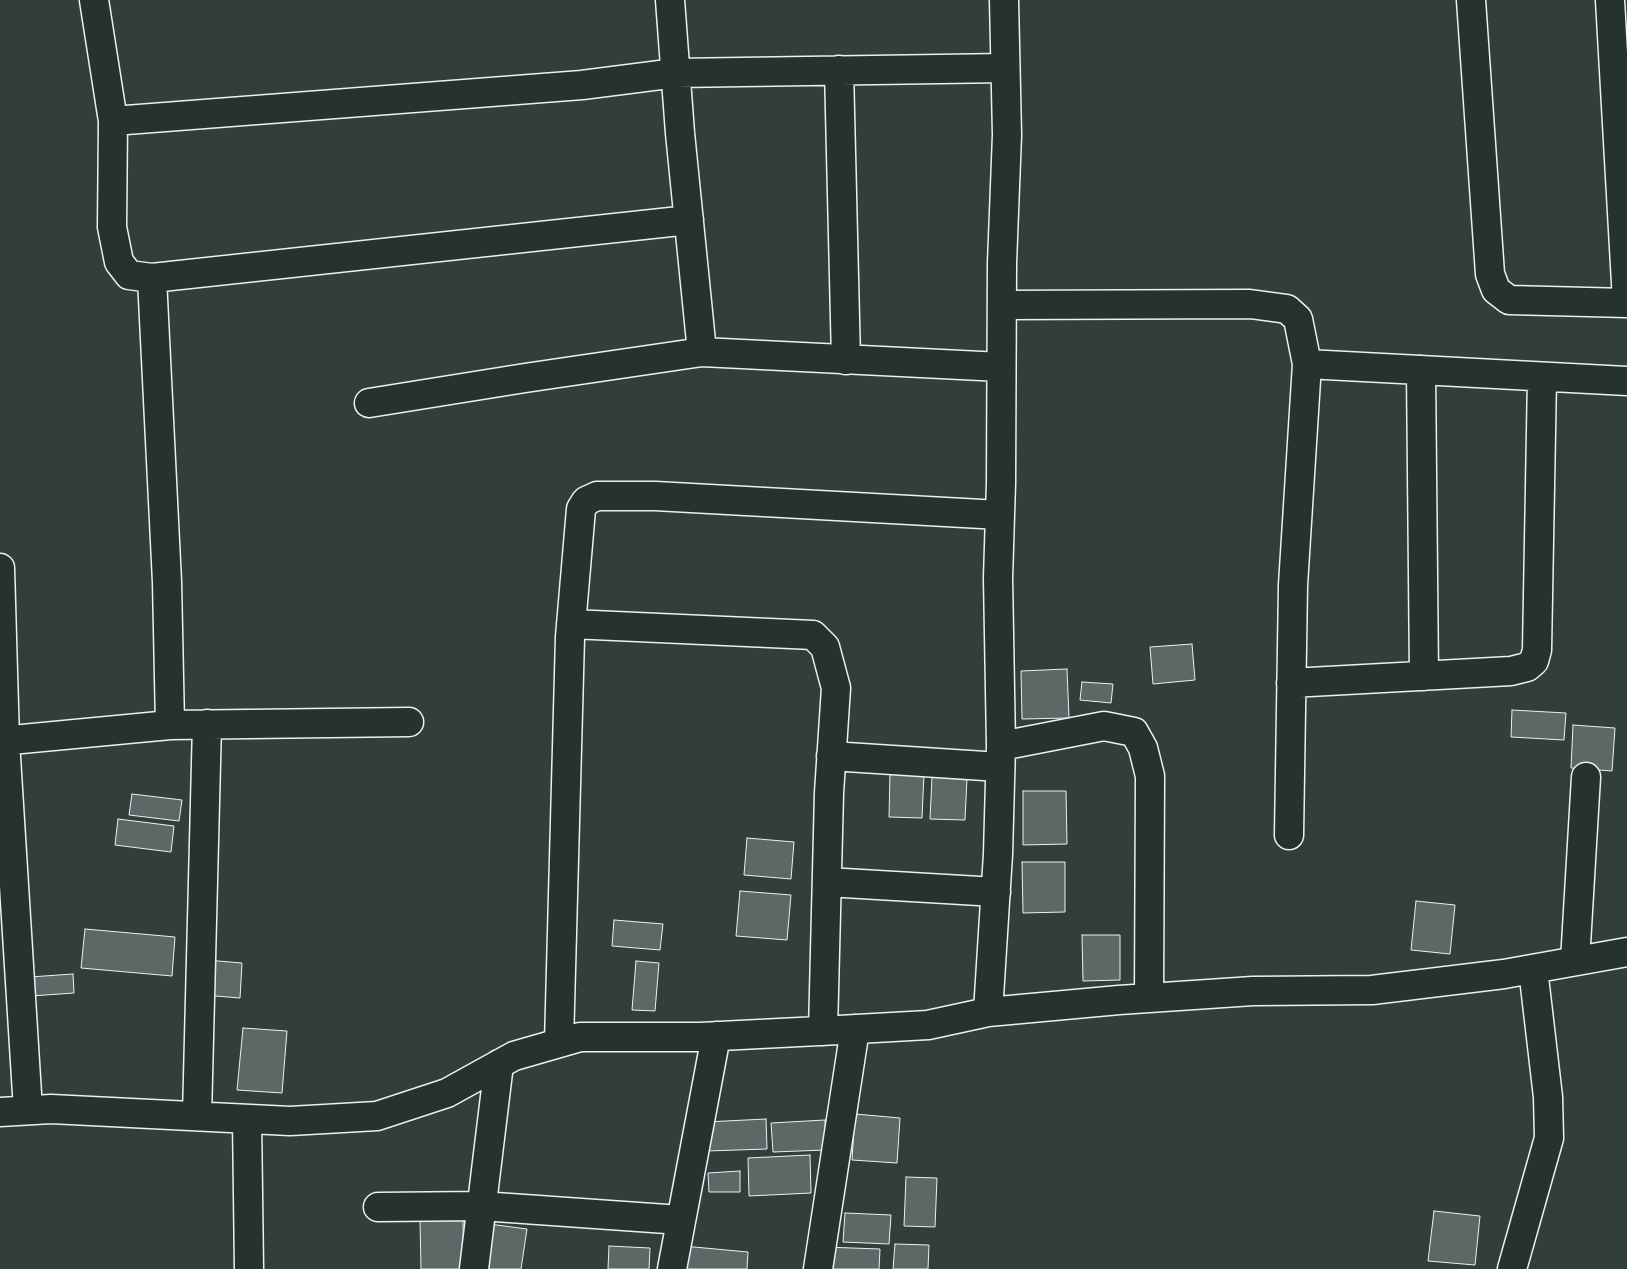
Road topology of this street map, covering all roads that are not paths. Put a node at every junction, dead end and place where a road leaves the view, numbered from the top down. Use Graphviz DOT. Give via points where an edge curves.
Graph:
graph roads {
  1 [pos="94,0"];
  2 [pos="670,0"];
  3 [pos="1004,0"];
  4 [pos="1471,0"];
  5 [pos="1610,0"];
  6 [pos="1006,68"];
  7 [pos="839,70"];
  8 [pos="676,73"];
  9 [pos="113,121"];
  10 [pos="689,220"];
  11 [pos="152,278"];
  12 [pos="1627,302"];
  13 [pos="1002,305"];
  14 [pos="702,352"];
  15 [pos="846,360"];
  16 [pos="1307,364"];
  17 [pos="1002,367"];
  18 [pos="1421,370"];
  19 [pos="1542,376"];
  20 [pos="1627,381"];
  21 [pos="369,403"];
  22 [pos="1000,515"];
  23 [pos="0,568"];
  24 [pos="571,624"];
  25 [pos="1424,676"];
  26 [pos="1291,684"];
  27 [pos="408,722"];
  28 [pos="207,724"];
  29 [pos="170,725"];
  30 [pos="2,741"];
  31 [pos="831,756"];
  32 [pos="1000,757"];
  33 [pos="1586,777"];
  34 [pos="1289,835"];
  35 [pos="827,882"];
  36 [pos="996,892"];
  37 [pos="1627,952"];
  38 [pos="1575,961"];
  39 [pos="1533,968"];
  40 [pos="1149,998"];
  41 [pos="988,1012"];
  42 [pos="855,1029"];
  43 [pos="823,1031"];
  44 [pos="716,1036"];
  45 [pos="559,1043"];
  46 [pos="499,1064"];
  47 [pos="28,1110"];
  48 [pos="0,1112"];
  49 [pos="197,1116"];
  50 [pos="247,1119"];
  51 [pos="481,1206"];
  52 [pos="378,1207"];
  53 [pos="681,1220"];
  54 [pos="249,1269"];
  55 [pos="474,1269"];
  56 [pos="672,1269"];
  57 [pos="818,1269"];
  58 [pos="1512,1269"];
  1 -- 9 [label="street"];
  2 -- 8 [label="street"];
  3 -- 6 [label="street"];
  4 -- 12 [label="street" via="1490,274 1496,290 1509,300"];
  5 -- 12 [label="street"];
  6 -- 7 [label="street"];
  6 -- 13 [label="street"];
  7 -- 8 [label="street"];
  7 -- 15 [label="street"];
  8 -- 9 [label="street" via="582,85"];
  8 -- 10 [label="street"];
  9 -- 11 [label="street" via="112,227 119,262 129,275"];
  10 -- 11 [label="street"];
  10 -- 14 [label="street"];
  11 -- 29 [label="street" via="167,582"];
  13 -- 16 [label="street" via="1250,304 1287,309 1298,319"];
  13 -- 17 [label="street"];
  14 -- 15 [label="street"];
  14 -- 21 [label="street"];
  15 -- 17 [label="street"];
  16 -- 18 [label="street"];
  16 -- 26 [label="street" via="1293,585"];
  17 -- 22 [label="street"];
  18 -- 19 [label="street"];
  18 -- 25 [label="street"];
  19 -- 20 [label="street"];
  19 -- 25 [label="street" via="1537,650 1534,661 1512,671"];
  22 -- 24 [label="street" via="655,496 597,496 586,501 581,509"];
  22 -- 32 [label="street"];
  23 -- 30 [label="street"];
  24 -- 31 [label="street" via="813,634 825,647 836,688"];
  24 -- 45 [label="street"];
  25 -- 26 [label="street"];
  26 -- 34 [label="street"];
  27 -- 28 [label="street"];
  28 -- 29 [label="street"];
  28 -- 49 [label="street"];
  29 -- 30 [label="street"];
  30 -- 47 [label="street"];
  31 -- 32 [label="street"];
  31 -- 35 [label="street"];
  32 -- 36 [label="street"];
  32 -- 40 [label="street" via="1104,726 1134,732 1144,748 1150,776"];
  33 -- 38 [label="street"];
  35 -- 36 [label="street"];
  35 -- 43 [label="street"];
  36 -- 41 [label="street"];
  37 -- 38 [label="street"];
  38 -- 39 [label="street"];
  39 -- 40 [label="street" via="1372,990 1253,991"];
  39 -- 58 [label="street" via="1548,1098 1549,1138"];
  40 -- 41 [label="street"];
  41 -- 42 [label="street" via="928,1025"];
  42 -- 43 [label="street"];
  42 -- 57 [label="street"];
  43 -- 44 [label="street"];
  44 -- 45 [label="street" via="580,1037"];
  44 -- 53 [label="street"];
  45 -- 46 [label="street" via="514,1056"];
  46 -- 50 [label="street" via="447,1093 377,1116 290,1121"];
  46 -- 51 [label="street"];
  47 -- 48 [label="street"];
  47 -- 49 [label="street"];
  49 -- 50 [label="street"];
  50 -- 54 [label="street"];
  51 -- 52 [label="street"];
  51 -- 53 [label="street"];
  51 -- 55 [label="street"];
  53 -- 56 [label="street"];
}
